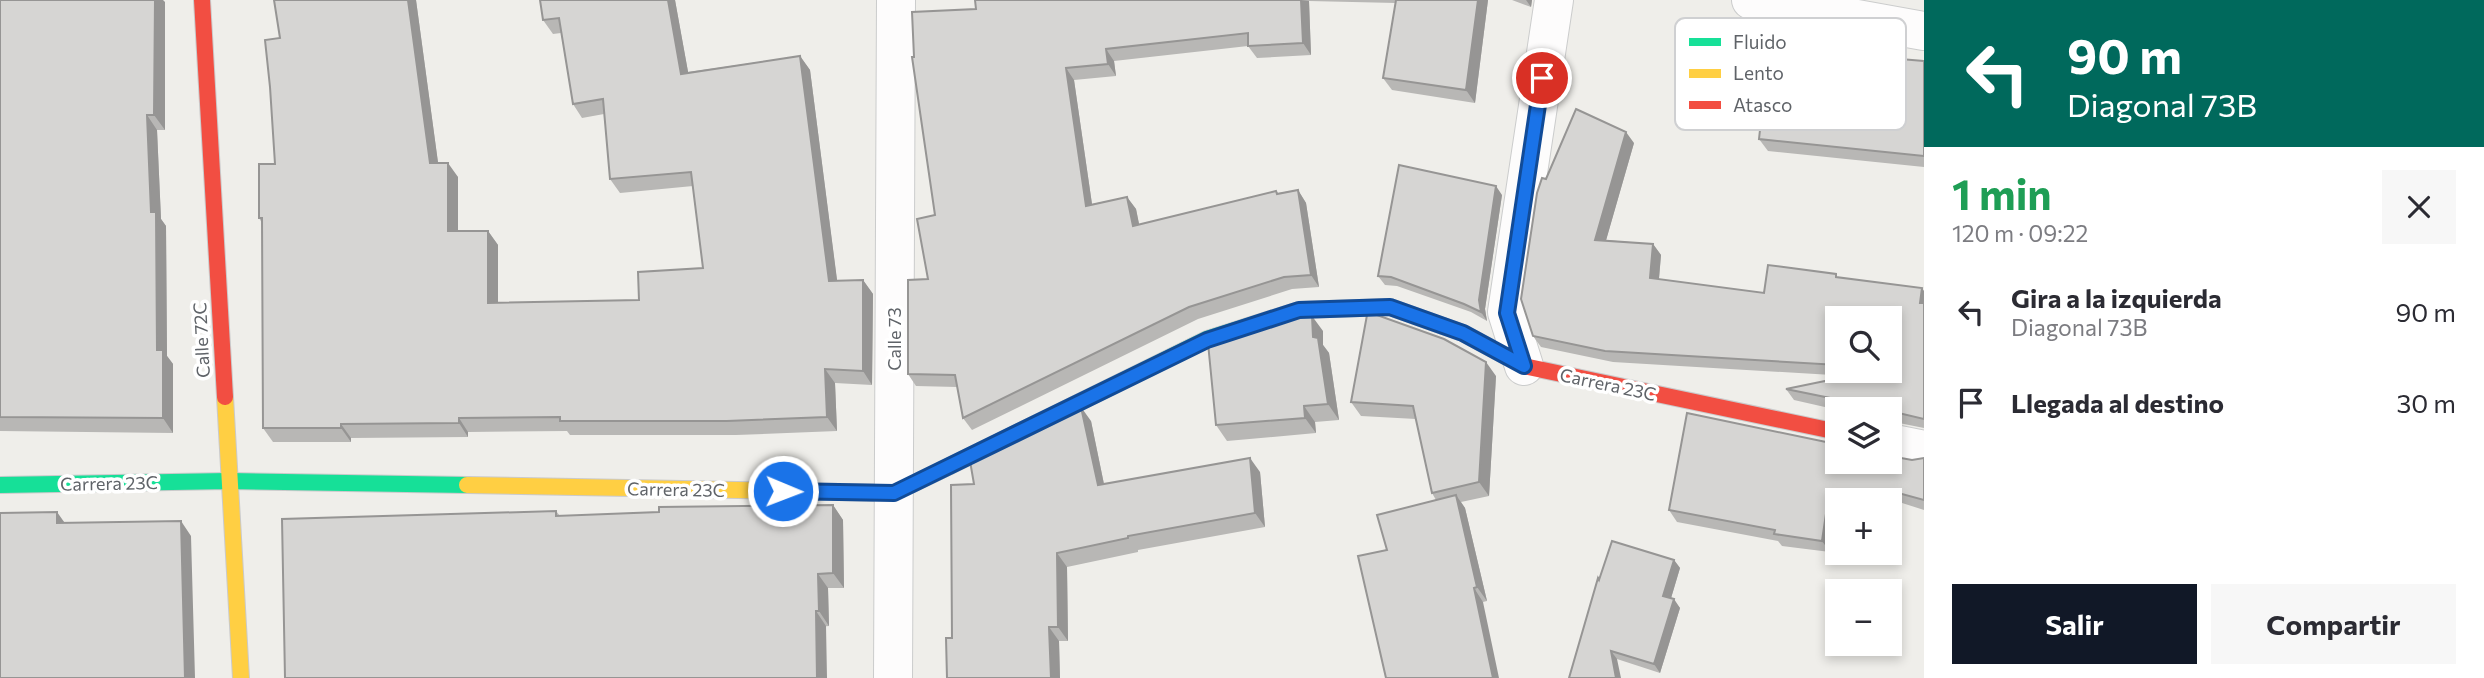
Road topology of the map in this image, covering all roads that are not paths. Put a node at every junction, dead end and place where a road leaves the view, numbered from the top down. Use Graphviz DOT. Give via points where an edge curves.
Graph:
graph roads {
  1 [pos="202,0"];
  2 [pos="896,0"];
  3 [pos="1554,0"];
  4 [pos="1751,0"];
  5 [pos="1851,18"];
  6 [pos="1906,28"];
  7 [pos="1924,31"];
  8 [pos="1524,366"];
  9 [pos="1825,429"];
  10 [pos="1902,445"];
  11 [pos="1924,450"];
  12 [pos="229,481"];
  13 [pos="0,485"];
  14 [pos="894,493"];
  15 [pos="241,678"];
  16 [pos="893,678"];
  1 -- 12 [label="street, Calle 72C"];
  2 -- 14 [label="street, Calle 73"];
  3 -- 8 [label="street" via="1507,313"];
  4 -- 5 [label="street"];
  6 -- 7 [label="street"];
  8 -- 9 [label="street, Carrera 23C"];
  8 -- 14 [label="street, Carrera 23C" via="1463,333 1390,307 1299,310 1207,340"];
  10 -- 11 [label="street"];
  12 -- 13 [label="street, Carrera 23C"];
  12 -- 14 [label="street, Carrera 23C"];
  12 -- 15 [label="street, Calle 72C"];
  14 -- 16 [label="street, Calle 73"];
}
